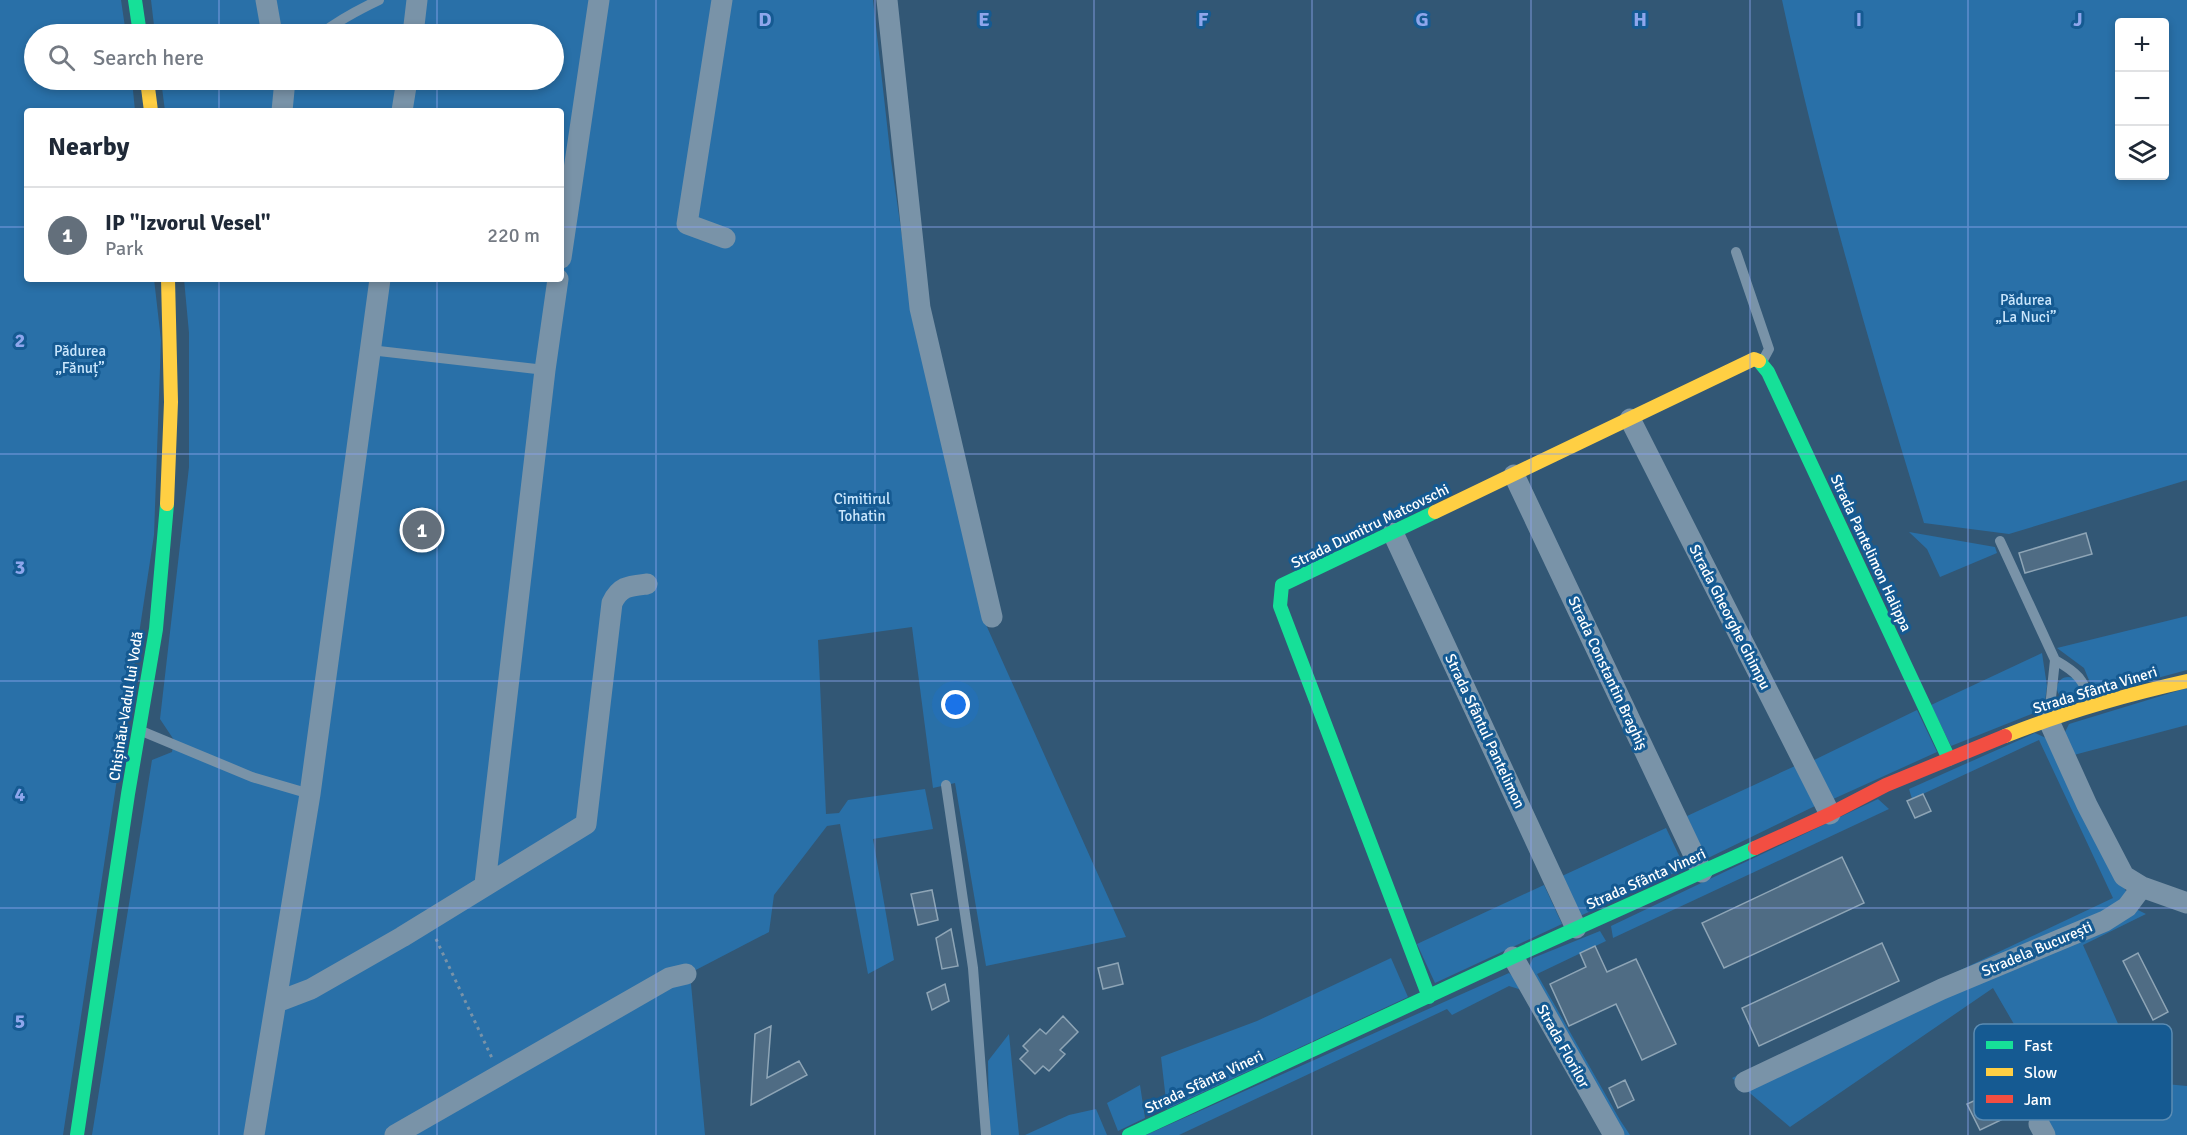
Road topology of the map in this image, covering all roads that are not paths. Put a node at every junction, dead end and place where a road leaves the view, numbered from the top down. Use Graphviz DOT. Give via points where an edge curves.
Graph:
graph roads {
  1 [pos="135,0"];
  2 [pos="266,0"];
  3 [pos="380,0"];
  4 [pos="417,0"];
  5 [pos="599,0"];
  6 [pos="722,0"];
  7 [pos="887,0"];
  8 [pos="139,24"];
  9 [pos="270,24"];
  10 [pos="334,24"];
  11 [pos="414,24"];
  12 [pos="148,90"];
  13 [pos="284,90"];
  14 [pos="405,90"];
  15 [pos="151,108"];
  16 [pos="282,108"];
  17 [pos="402,108"];
  18 [pos="564,238"];
  19 [pos="725,238"];
  20 [pos="1736,252"];
  21 [pos="168,282"];
  22 [pos="380,282"];
  23 [pos="558,282"];
  24 [pos="370,350"];
  25 [pos="1762,362"];
  26 [pos="545,369"];
  27 [pos="1630,419"];
  28 [pos="1515,475"];
  29 [pos="1393,533"];
  30 [pos="2000,541"];
  31 [pos="646,584"];
  32 [pos="992,617"];
  33 [pos="2055,660"];
  34 [pos="2187,681"];
  35 [pos="2092,704"];
  36 [pos="2048,719"];
  37 [pos="138,730"];
  38 [pos="1949,759"];
  39 [pos="946,785"];
  40 [pos="310,794"];
  41 [pos="1830,814"];
  42 [pos="1702,872"];
  43 [pos="485,884"];
  44 [pos="2142,887"];
  45 [pos="2187,903"];
  46 [pos="1576,928"];
  47 [pos="1513,957"];
  48 [pos="686,974"];
  49 [pos="1429,997"];
  50 [pos="277,1002"];
  51 [pos="1745,1082"];
  52 [pos="77,1135"];
  53 [pos="254,1135"];
  54 [pos="395,1135"];
  55 [pos="986,1135"];
  56 [pos="1129,1135"];
  57 [pos="1614,1135"];
  1 -- 8 [label="street"];
  2 -- 9 [label="street"];
  3 -- 10 [label="lane"];
  4 -- 11 [label="street"];
  5 -- 18 [label="street"];
  6 -- 19 [label="street" via="687,224"];
  7 -- 32 [label="street" via="920,308"];
  12 -- 15 [label="street"];
  13 -- 16 [label="street"];
  14 -- 17 [label="street"];
  20 -- 25 [label="lane" via="1769,349"];
  21 -- 37 [label="street, Chișinău-Vadul lui Vodă" via="172,358 165,546"];
  22 -- 24 [label="street"];
  23 -- 26 [label="street"];
  24 -- 26 [label="lane"];
  24 -- 40 [label="street"];
  25 -- 27 [label="street, Strada Dumitru Matcovschi" via="1754,359"];
  25 -- 38 [label="street, Strada Pantelimon Halippa"];
  26 -- 43 [label="street"];
  27 -- 28 [label="street, Strada Dumitru Matcovschi"];
  27 -- 41 [label="street, Strada Gheorghe Ghimpu"];
  28 -- 29 [label="street, Strada Dumitru Matcovschi"];
  28 -- 42 [label="street, Strada Constantin Braghiş"];
  29 -- 46 [label="street, Strada Sfântul Pantelimon"];
  29 -- 49 [label="street, Strada Dumitru Matcovschi" via="1282,585 1280,606"];
  30 -- 33 [label="lane"];
  31 -- 43 [label="street" via="616,592 612,603 586,824"];
  33 -- 35 [label="lane" via="2084,682"];
  33 -- 36 [label="lane"];
  34 -- 35 [label="street, Strada Sfânta Vineri"];
  35 -- 36 [label="street, Strada Sfânta Vineri"];
  36 -- 38 [label="street, Strada Sfânta Vineri"];
  36 -- 44 [label="street" via="2086,805 2124,876"];
  37 -- 40 [label="lane" via="252,777"];
  37 -- 52 [label="street, Chișinău-Vadul lui Vodă"];
  38 -- 41 [label="street, Strada Sfânta Vineri"];
  39 -- 55 [label="lane" via="973,968"];
  40 -- 50 [label="street"];
  41 -- 42 [label="street, Strada Sfânta Vineri"];
  42 -- 46 [label="street, Strada Sfânta Vineri"];
  43 -- 50 [label="street" via="311,989"];
  44 -- 45 [label="street"];
  44 -- 51 [label="street, Stradela București" via="2127,907 2105,921 1942,989"];
  46 -- 47 [label="street, Strada Sfânta Vineri"];
  47 -- 49 [label="street, Strada Sfânta Vineri"];
  47 -- 57 [label="street, Strada Florilor"];
  48 -- 54 [label="street" via="669,978"];
  49 -- 56 [label="street, Strada Sfânta Vineri"];
  50 -- 53 [label="street"];
}
